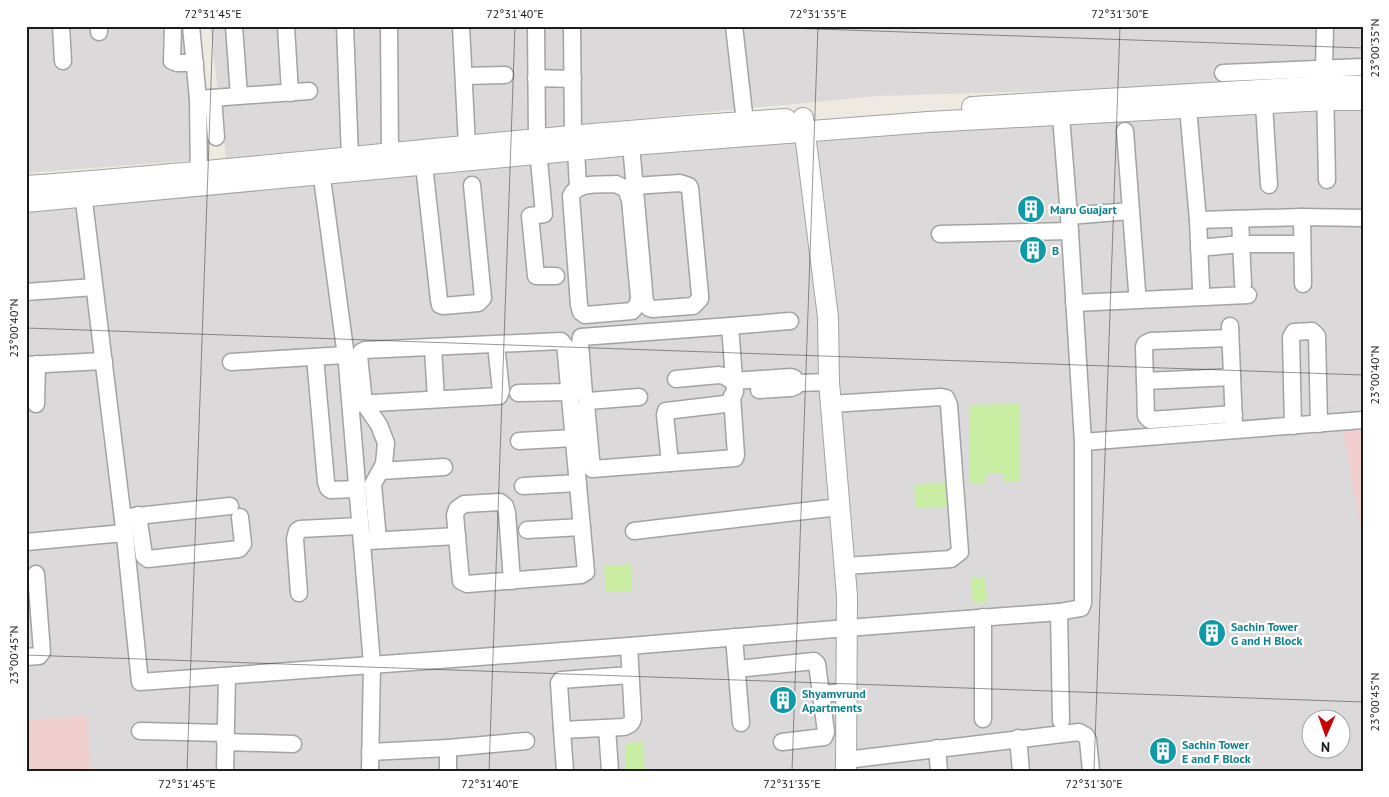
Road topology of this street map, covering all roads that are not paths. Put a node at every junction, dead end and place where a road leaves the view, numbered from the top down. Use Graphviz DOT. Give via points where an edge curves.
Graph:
graph roads {
  1 [pos="61,26"];
  2 [pos="173,26"];
  3 [pos="191,26"];
  4 [pos="234,26"];
  5 [pos="286,26"];
  6 [pos="345,26"];
  7 [pos="389,26"];
  8 [pos="461,26"];
  9 [pos="536,26"];
  10 [pos="572,26"];
  11 [pos="734,26"];
  12 [pos="1325,26"];
  13 [pos="63,61"];
  14 [pos="195,62"];
  15 [pos="1363,67"];
  16 [pos="1224,73"];
  17 [pos="505,74"];
  18 [pos="464,76"];
  19 [pos="536,78"];
  20 [pos="573,78"];
  21 [pos="1324,81"];
  22 [pos="1363,86"];
  23 [pos="309,91"];
  24 [pos="290,93"];
  25 [pos="240,96"];
  26 [pos="206,98"];
  27 [pos="1363,100"];
  28 [pos="1264,104"];
  29 [pos="1188,108"];
  30 [pos="1060,109"];
  31 [pos="745,122"];
  32 [pos="804,125"];
  33 [pos="1125,131"];
  34 [pos="216,137"];
  35 [pos="574,143"];
  36 [pos="631,145"];
  37 [pos="467,146"];
  38 [pos="538,146"];
  39 [pos="390,154"];
  40 [pos="350,158"];
  41 [pos="424,165"];
  42 [pos="321,168"];
  43 [pos="199,180"];
  44 [pos="1327,180"];
  45 [pos="472,185"];
  46 [pos="1268,185"];
  47 [pos="26,186"];
  48 [pos="634,186"];
  49 [pos="578,188"];
  50 [pos="83,190"];
  51 [pos="26,202"];
  52 [pos="1130,211"];
  53 [pos="1302,217"];
  54 [pos="1240,218"];
  55 [pos="1363,218"];
  56 [pos="1198,220"];
  57 [pos="1070,224"];
  58 [pos="940,234"];
  59 [pos="1242,244"];
  60 [pos="1302,244"];
  61 [pos="1199,248"];
  62 [pos="556,276"];
  63 [pos="1303,284"];
  64 [pos="94,287"];
  65 [pos="1201,288"];
  66 [pos="1137,291"];
  67 [pos="26,292"];
  68 [pos="1074,303"];
  69 [pos="790,321"];
  70 [pos="730,326"];
  71 [pos="496,344"];
  72 [pos="432,348"];
  73 [pos="345,355"];
  74 [pos="315,357"];
  75 [pos="104,361"];
  76 [pos="231,362"];
  77 [pos="32,364"];
  78 [pos="1232,377"];
  79 [pos="676,379"];
  80 [pos="1145,381"];
  81 [pos="829,382"];
  82 [pos="733,390"];
  83 [pos="518,393"];
  84 [pos="577,393"];
  85 [pos="639,398"];
  86 [pos="436,399"];
  87 [pos="357,403"];
  88 [pos="36,404"];
  89 [pos="831,404"];
  90 [pos="1363,420"];
  91 [pos="1234,422"];
  92 [pos="1319,424"];
  93 [pos="1293,426"];
  94 [pos="574,438"];
  95 [pos="519,441"];
  96 [pos="1083,442"];
  97 [pos="670,464"];
  98 [pos="444,467"];
  99 [pos="377,477"];
  100 [pos="578,483"];
  101 [pos="357,486"];
  102 [pos="523,486"];
  103 [pos="839,507"];
  104 [pos="128,522"];
  105 [pos="582,527"];
  106 [pos="527,530"];
  107 [pos="634,531"];
  108 [pos="361,533"];
  109 [pos="457,536"];
  110 [pos="378,540"];
  111 [pos="26,542"];
  112 [pos="845,566"];
  113 [pos="36,574"];
  114 [pos="512,581"];
  115 [pos="299,593"];
  116 [pos="1059,612"];
  117 [pos="983,617"];
  118 [pos="847,628"];
  119 [pos="734,638"];
  120 [pos="629,646"];
  121 [pos="26,657"];
  122 [pos="372,664"];
  123 [pos="737,669"];
  124 [pos="630,675"];
  125 [pos="227,676"];
  126 [pos="847,692"];
  127 [pos="821,694"];
  128 [pos="983,719"];
  129 [pos="1061,721"];
  130 [pos="741,723"];
  131 [pos="607,728"];
  132 [pos="562,730"];
  133 [pos="140,731"];
  134 [pos="225,737"];
  135 [pos="1018,738"];
  136 [pos="526,741"];
  137 [pos="782,742"];
  138 [pos="293,744"];
  139 [pos="448,748"];
  140 [pos="937,748"];
  141 [pos="370,752"];
  142 [pos="846,765"];
  143 [pos="225,771"];
  144 [pos="370,771"];
  145 [pos="448,771"];
  146 [pos="565,771"];
  147 [pos="610,771"];
  148 [pos="939,771"];
  149 [pos="1021,771"];
  150 [pos="1091,771"];
  1 -- 13 [label="street"];
  2 -- 14 [label="street" via="172,62"];
  3 -- 14 [label="street"];
  4 -- 25 [label="street"];
  5 -- 24 [label="street"];
  6 -- 40 [label="street"];
  7 -- 39 [label="street"];
  8 -- 18 [label="street"];
  9 -- 19 [label="street"];
  10 -- 20 [label="street"];
  11 -- 31 [label="street"];
  12 -- 21 [label="street"];
  14 -- 26 [label="street"];
  15 -- 21 [label="street"];
  16 -- 21 [label="street"];
  17 -- 18 [label="street"];
  18 -- 37 [label="street"];
  19 -- 20 [label="street"];
  19 -- 38 [label="street"];
  20 -- 35 [label="street"];
  21 -- 22 [label="street"];
  21 -- 27 [label="street"];
  21 -- 28 [label="street"];
  21 -- 30 [label="street"];
  21 -- 44 [label="street"];
  23 -- 24 [label="street"];
  24 -- 25 [label="street"];
  25 -- 26 [label="street"];
  26 -- 34 [label="street"];
  26 -- 43 [label="street"];
  28 -- 29 [label="street"];
  28 -- 46 [label="street"];
  29 -- 30 [label="street"];
  29 -- 56 [label="street"];
  30 -- 32 [label="street" via="927,109"];
  30 -- 57 [label="street"];
  31 -- 32 [label="street"];
  31 -- 35 [label="street"];
  32 -- 36 [label="street"];
  32 -- 81 [label="street" via="828,317"];
  33 -- 52 [label="street"];
  35 -- 36 [label="street"];
  35 -- 38 [label="street"];
  35 -- 49 [label="street"];
  36 -- 48 [label="street"];
  37 -- 38 [label="street"];
  37 -- 39 [label="street"];
  38 -- 41 [label="street"];
  38 -- 62 [label="street" via="544,214 530,216 536,276"];
  39 -- 40 [label="street"];
  40 -- 42 [label="street"];
  41 -- 42 [label="street"];
  41 -- 45 [label="street" via="439,300 443,306 478,303 483,298"];
  42 -- 43 [label="street"];
  42 -- 73 [label="street"];
  43 -- 50 [label="street"];
  47 -- 50 [label="street"];
  48 -- 48 [label="street" via="680,182 689,186 700,295 693,306 652,309 646,305"];
  49 -- 49 [label="street" via="616,184 629,194 639,297 632,311 589,316 581,312 570,200"];
  50 -- 51 [label="street"];
  50 -- 64 [label="street"];
  52 -- 57 [label="street"];
  52 -- 66 [label="street"];
  53 -- 54 [label="street"];
  53 -- 55 [label="street"];
  53 -- 60 [label="street"];
  54 -- 56 [label="street"];
  54 -- 59 [label="street"];
  56 -- 61 [label="street"];
  57 -- 58 [label="street"];
  57 -- 68 [label="street"];
  59 -- 60 [label="street"];
  59 -- 61 [label="street"];
  59 -- 68 [label="street" via="1246,290"];
  60 -- 63 [label="street"];
  61 -- 65 [label="street"];
  64 -- 67 [label="street"];
  64 -- 75 [label="street"];
  68 -- 96 [label="street"];
  69 -- 70 [label="street"];
  70 -- 82 [label="street"];
  70 -- 84 [label="street" via="581,337"];
  71 -- 72 [label="street"];
  71 -- 84 [label="street" via="561,341"];
  71 -- 86 [label="street" via="500,396"];
  72 -- 86 [label="street"];
  72 -- 87 [label="street" via="361,352"];
  73 -- 74 [label="street"];
  73 -- 87 [label="street"];
  74 -- 76 [label="street"];
  74 -- 101 [label="street" via="326,482 331,490"];
  75 -- 77 [label="street"];
  75 -- 104 [label="street"];
  77 -- 88 [label="street"];
  78 -- 80 [label="street"];
  78 -- 80 [label="street" via="1230,332 1147,342 1144,347"];
  78 -- 91 [label="street"];
  79 -- 82 [label="street" via="719,375 724,376"];
  80 -- 91 [label="street" via="1146,416 1150,420"];
  81 -- 82 [label="street" via="797,383 791,388"];
  81 -- 89 [label="street"];
  82 -- 97 [label="street" via="725,404 666,411"];
  82 -- 97 [label="street" via="736,457"];
  83 -- 84 [label="street"];
  84 -- 94 [label="street"];
  85 -- 97 [label="street" via="588,401 591,466 594,470"];
  86 -- 87 [label="street"];
  87 -- 99 [label="street" via="379,425 386,444 386,456"];
  87 -- 101 [label="street"];
  89 -- 103 [label="street"];
  89 -- 112 [label="street" via="941,397 946,398 949,406 960,552 951,559"];
  90 -- 92 [label="street"];
  91 -- 93 [label="street"];
  91 -- 96 [label="street"];
  92 -- 93 [label="street"];
  92 -- 93 [label="street" via="1317,336 1312,331 1298,330 1291,338"];
  94 -- 95 [label="street"];
  94 -- 100 [label="street"];
  96 -- 116 [label="street" via="1083,603 1081,608"];
  98 -- 99 [label="street"];
  99 -- 101 [label="street"];
  99 -- 110 [label="street"];
  100 -- 102 [label="street"];
  100 -- 105 [label="street"];
  101 -- 108 [label="street"];
  103 -- 107 [label="street"];
  103 -- 112 [label="street"];
  104 -- 104 [label="street" via="235,512 243,544 239,549 148,559"];
  104 -- 111 [label="street"];
  104 -- 125 [label="street" via="140,682"];
  105 -- 106 [label="street"];
  105 -- 114 [label="street" via="586,572"];
  108 -- 110 [label="street"];
  108 -- 115 [label="street" via="297,531 294,539"];
  108 -- 122 [label="street"];
  109 -- 110 [label="street"];
  109 -- 114 [label="street" via="460,581 463,584"];
  109 -- 114 [label="street" via="455,515 460,506 500,502 505,506"];
  112 -- 118 [label="street"];
  113 -- 121 [label="street" via="42,652 39,656"];
  116 -- 117 [label="street"];
  116 -- 129 [label="street"];
  117 -- 118 [label="street"];
  117 -- 128 [label="street"];
  118 -- 119 [label="street"];
  118 -- 126 [label="street"];
  119 -- 120 [label="street"];
  119 -- 123 [label="street"];
  120 -- 122 [label="street"];
  120 -- 124 [label="street"];
  122 -- 125 [label="street"];
  122 -- 141 [label="street"];
  123 -- 127 [label="street" via="814,661"];
  123 -- 130 [label="street"];
  124 -- 131 [label="street" via="634,718 629,726"];
  124 -- 132 [label="street" via="560,680"];
  125 -- 134 [label="street"];
  126 -- 127 [label="street"];
  126 -- 142 [label="street"];
  127 -- 137 [label="street" via="824,737"];
  131 -- 132 [label="street"];
  131 -- 147 [label="street"];
  132 -- 146 [label="street"];
  133 -- 134 [label="street"];
  134 -- 138 [label="street"];
  134 -- 143 [label="street"];
  135 -- 140 [label="street"];
  135 -- 149 [label="street"];
  135 -- 150 [label="street" via="1083,733 1088,740"];
  136 -- 139 [label="street"];
  139 -- 141 [label="street"];
  139 -- 145 [label="street"];
  140 -- 142 [label="street"];
  140 -- 148 [label="street"];
  141 -- 144 [label="street"];
}
